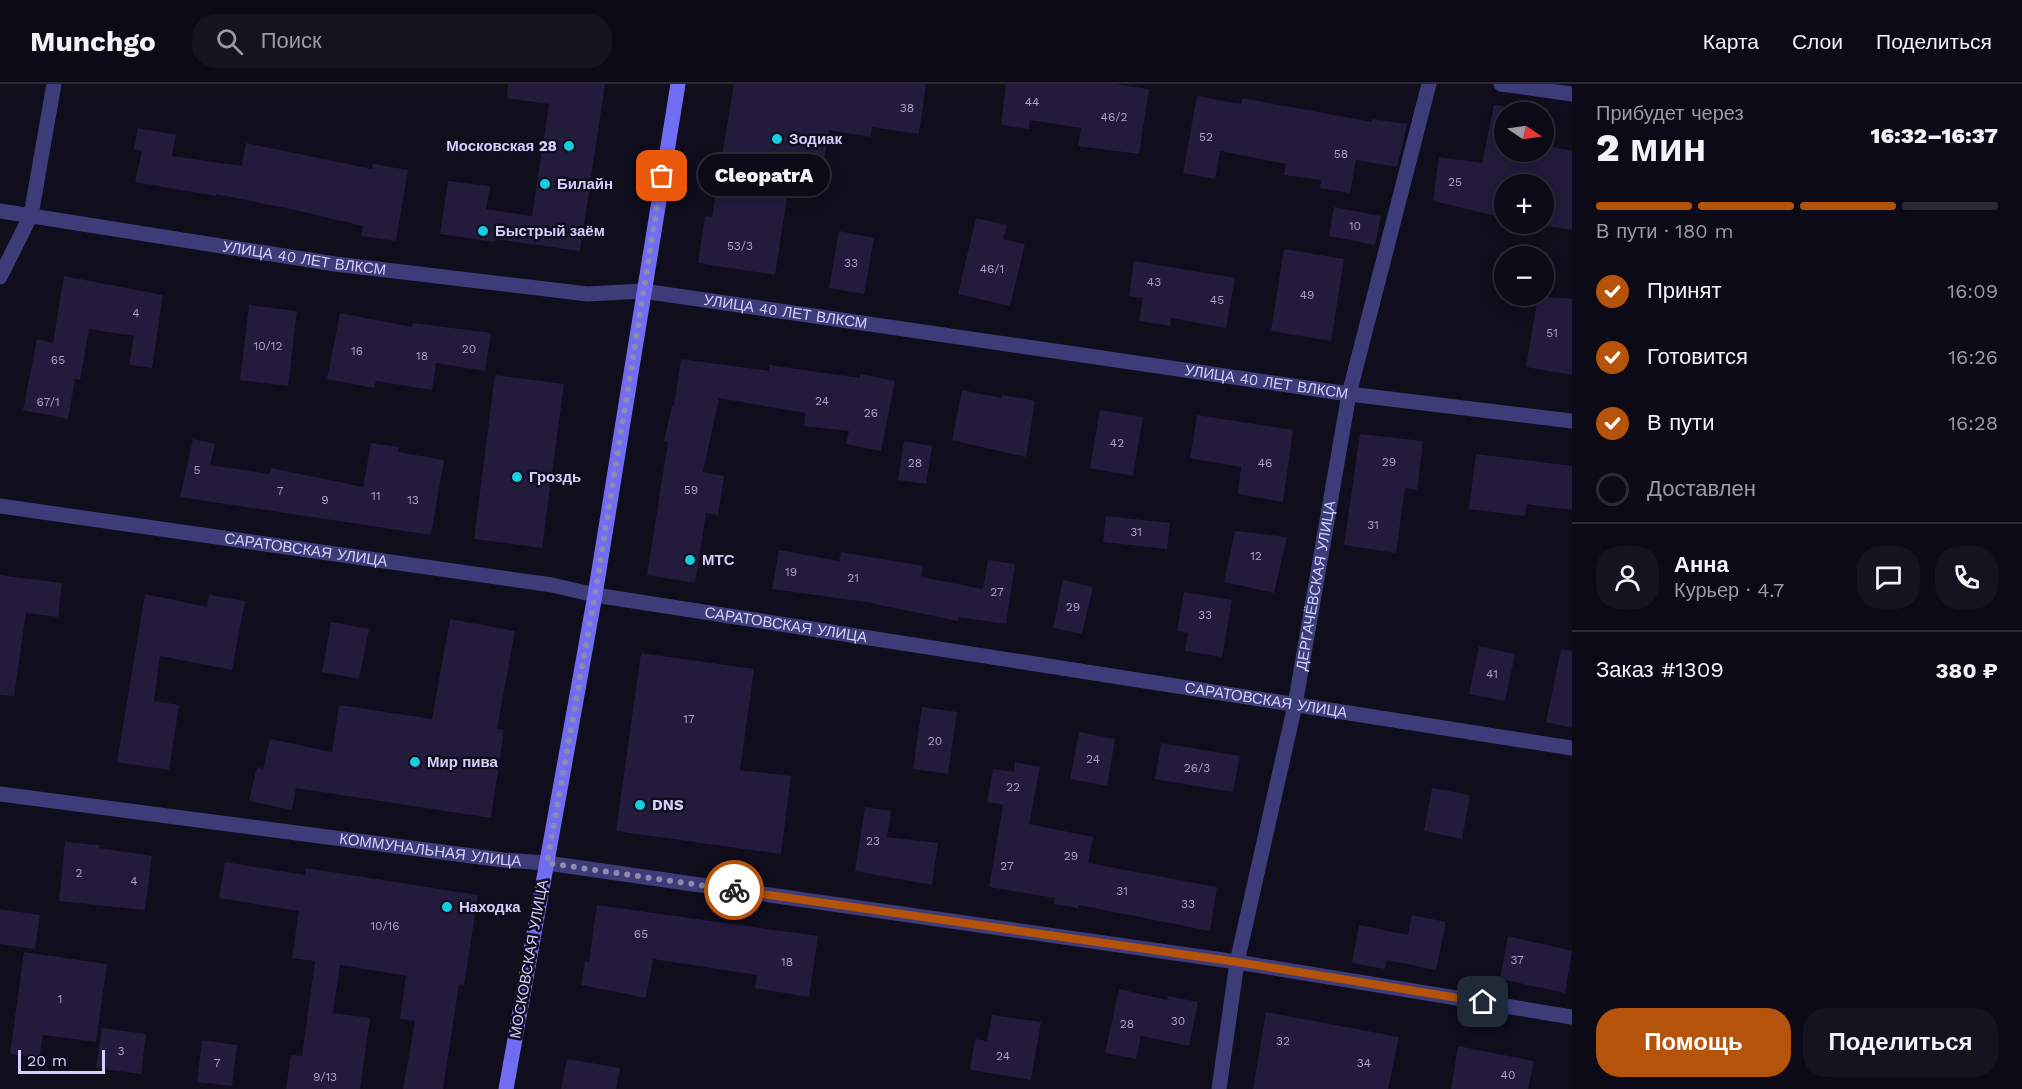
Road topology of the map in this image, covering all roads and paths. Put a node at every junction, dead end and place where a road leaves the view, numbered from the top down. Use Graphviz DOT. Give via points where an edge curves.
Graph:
graph roads {
  1 [pos="54,84"];
  2 [pos="678,84"];
  3 [pos="1429,84"];
  4 [pos="1501,84"];
  5 [pos="1572,94"];
  6 [pos="0,211"];
  7 [pos="31,215"];
  8 [pos="0,277"];
  9 [pos="643,291"];
  10 [pos="1349,394"];
  11 [pos="1572,421"];
  12 [pos="0,506"];
  13 [pos="595,595"];
  14 [pos="1294,705"];
  15 [pos="1572,748"];
  16 [pos="0,794"];
  17 [pos="547,863"];
  18 [pos="1237,962"];
  19 [pos="1572,1017"];
  20 [pos="506,1089"];
  21 [pos="1219,1089"];
  1 -- 7 [label="street"];
  2 -- 9 [label="main road, МОСКОВСКАЯ УЛИЦА"];
  3 -- 10 [label="street, ДЕРГАЧЁВСКАЯ УЛИЦА"];
  4 -- 5 [label="street"];
  6 -- 7 [label="street, УЛИЦА 40 ЛЕТ ВЛКСМ"];
  7 -- 8 [label="street"];
  7 -- 9 [label="street, УЛИЦА 40 ЛЕТ ВЛКСМ" via="334,264 588,294"];
  9 -- 10 [label="street, УЛИЦА 40 ЛЕТ ВЛКСМ"];
  9 -- 13 [label="main road, МОСКОВСКАЯ УЛИЦА"];
  10 -- 11 [label="street, УЛИЦА 40 ЛЕТ ВЛКСМ"];
  10 -- 14 [label="street, ДЕРГАЧЁВСКАЯ УЛИЦА"];
  12 -- 13 [label="street, САРАТОВСКАЯ УЛИЦА" via="552,585"];
  13 -- 14 [label="street, САРАТОВСКАЯ УЛИЦА"];
  13 -- 17 [label="main road, МОСКОВСКАЯ УЛИЦА"];
  14 -- 15 [label="street, САРАТОВСКАЯ УЛИЦА"];
  14 -- 18 [label="street, ДЕРГАЧЁВСКАЯ УЛИЦА"];
  16 -- 17 [label="street, КОММУНАЛЬНАЯ УЛИЦА"];
  17 -- 18 [label="street, КОММУНАЛЬНАЯ УЛИЦА"];
  17 -- 20 [label="main road, МОСКОВСКАЯ УЛИЦА"];
  18 -- 19 [label="street, КОММУНАЛЬНАЯ УЛИЦА"];
  18 -- 21 [label="street, ДЕРГАЧЁВСКАЯ УЛИЦА"];
}
